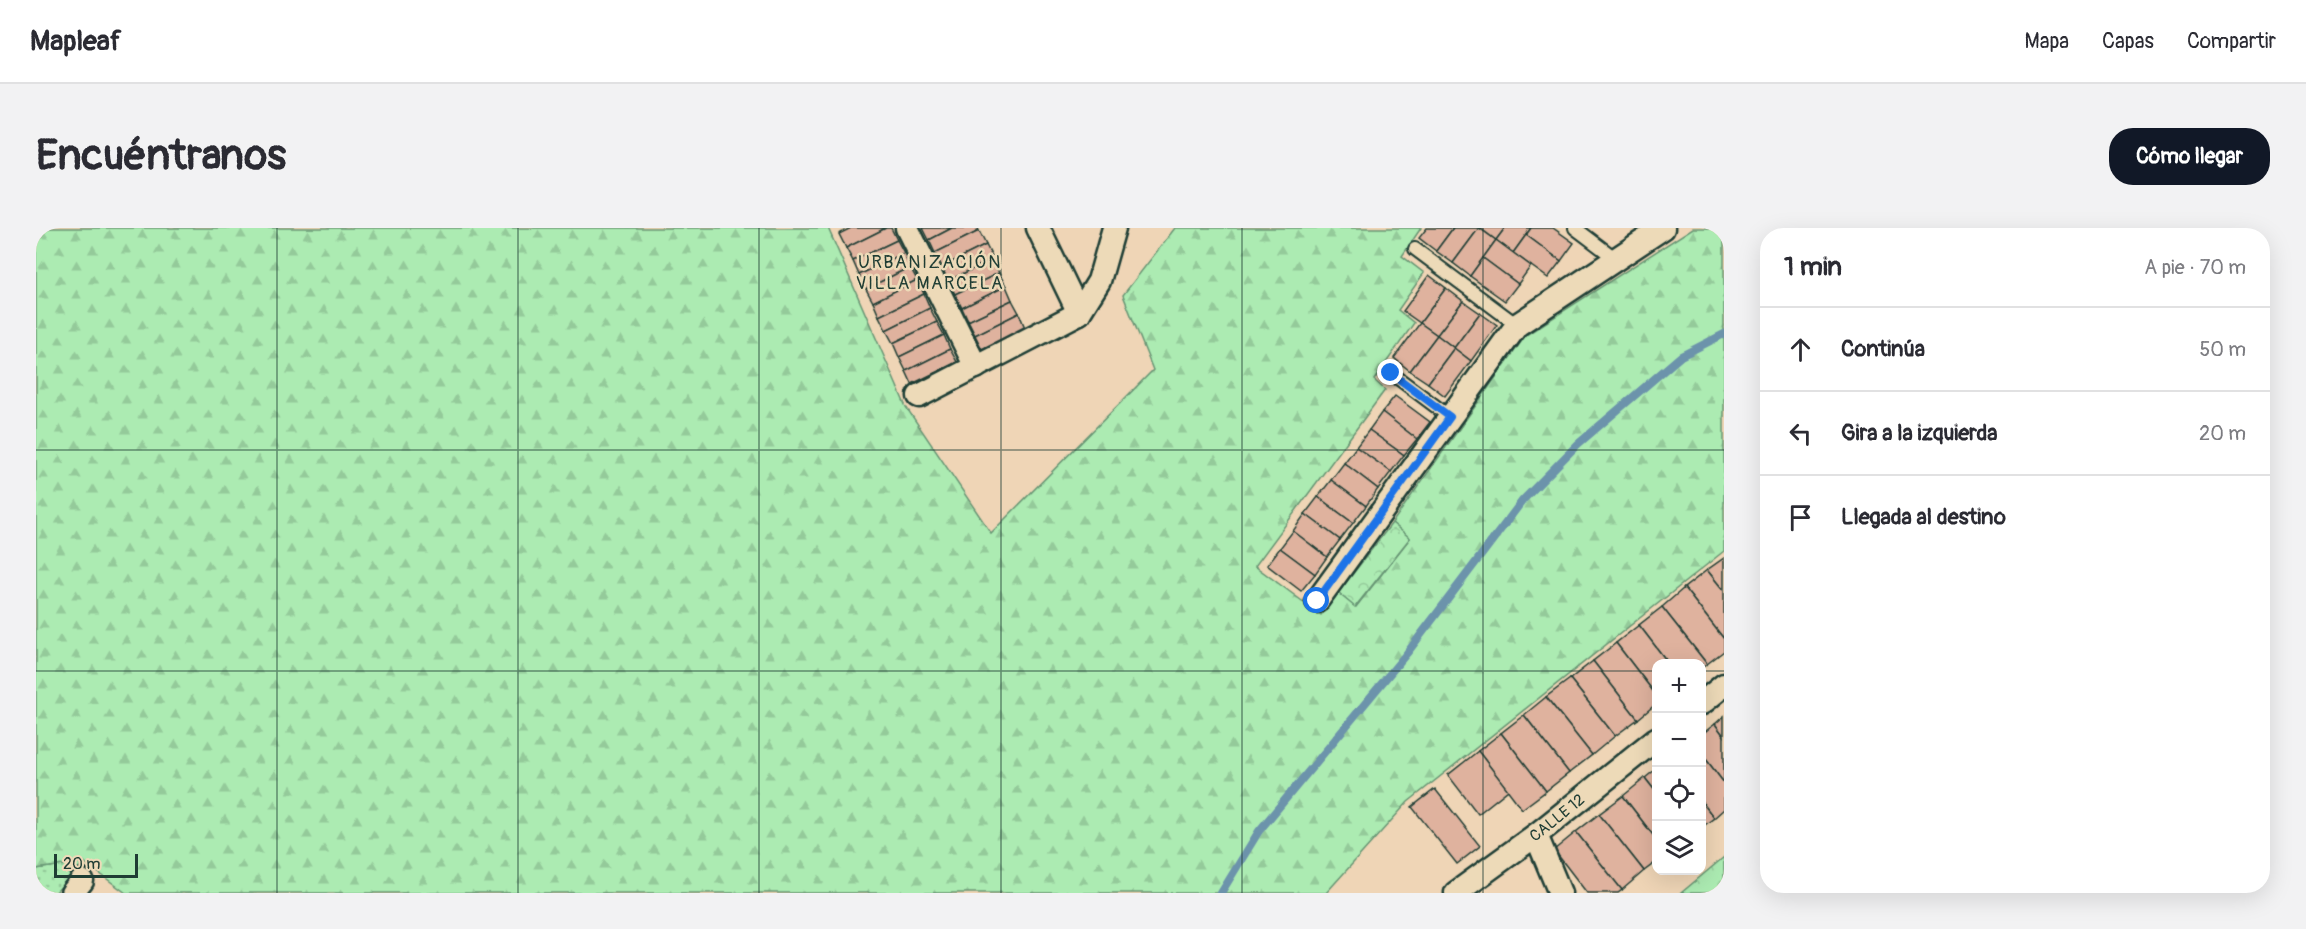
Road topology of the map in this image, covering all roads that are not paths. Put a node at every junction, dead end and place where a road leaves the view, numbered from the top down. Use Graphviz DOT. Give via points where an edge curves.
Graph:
graph roads {
  1 [pos="907,228"];
  2 [pos="1038,228"];
  3 [pos="1114,228"];
  4 [pos="1575,228"];
  5 [pos="1663,228"];
  6 [pos="1415,249"];
  7 [pos="1616,259"];
  8 [pos="1079,313"];
  9 [pos="1517,325"];
  10 [pos="976,367"];
  11 [pos="1391,373"];
  12 [pos="919,396"];
  13 [pos="1450,417"];
  14 [pos="1317,601"];
  15 [pos="1724,685"];
  16 [pos="1706,699"];
  17 [pos="1652,742"];
  18 [pos="1536,835"];
  19 [pos="1456,893"];
  20 [pos="1560,893"];
  1 -- 10 [label="street"];
  2 -- 8 [label="street"];
  3 -- 8 [label="street" via="1099,281"];
  4 -- 7 [label="lane"];
  5 -- 7 [label="street"];
  6 -- 9 [label="lane"];
  7 -- 9 [label="street"];
  8 -- 10 [label="street"];
  9 -- 13 [label="street"];
  10 -- 12 [label="street"];
  11 -- 13 [label="lane"];
  13 -- 14 [label="street"];
  15 -- 16 [label="street"];
  17 -- 18 [label="street, CALLE 12"];
  18 -- 19 [label="street, CALLE 12"];
  18 -- 20 [label="street"];
}
